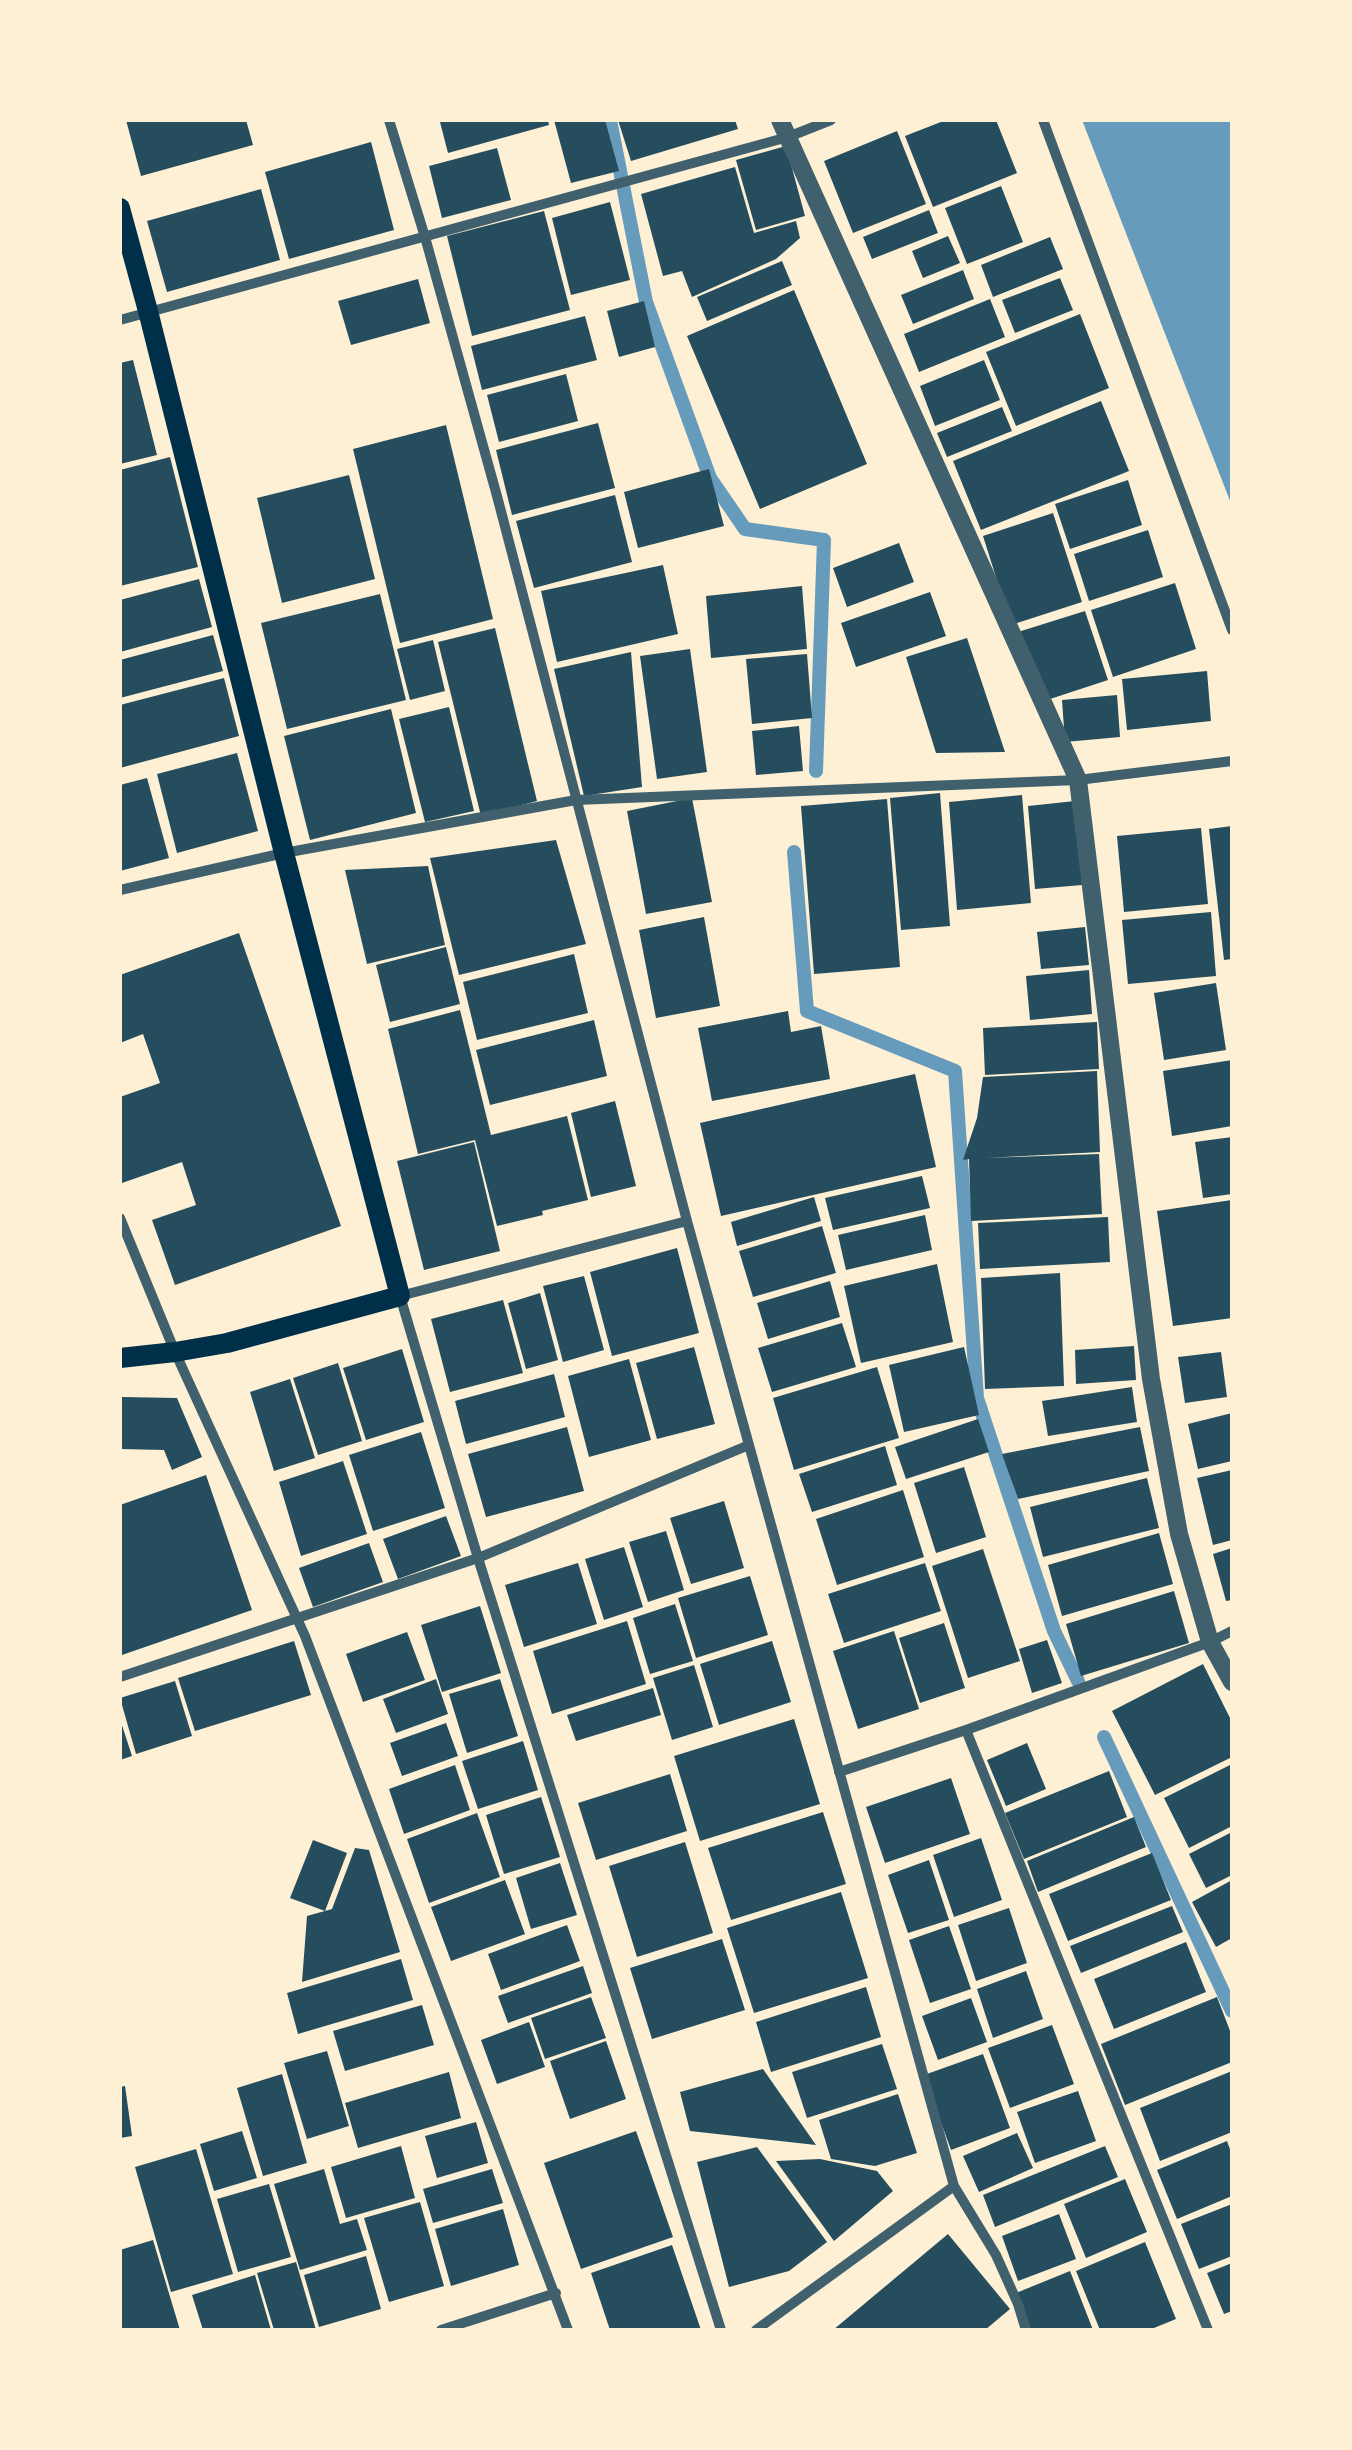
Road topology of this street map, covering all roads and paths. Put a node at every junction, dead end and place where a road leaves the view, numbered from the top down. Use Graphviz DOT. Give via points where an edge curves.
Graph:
graph roads {
  1 [pos="390,120"];
  2 [pos="830,120"];
  3 [pos="1042,120"];
  4 [pos="784,129"];
  5 [pos="120,208"];
  6 [pos="426,237"];
  7 [pos="148,311"];
  8 [pos="120,320"];
  9 [pos="1232,630"];
  10 [pos="1232,761"];
  11 [pos="1078,780"];
  12 [pos="576,800"];
  13 [pos="284,852"];
  14 [pos="120,890"];
  15 [pos="120,1218"];
  16 [pos="687,1221"];
  17 [pos="400,1296"];
  18 [pos="175,1352"];
  19 [pos="120,1358"];
  20 [pos="749,1445"];
  21 [pos="478,1558"];
  22 [pos="297,1619"];
  23 [pos="1232,1631"];
  24 [pos="1210,1642"];
  25 [pos="120,1677"];
  26 [pos="1232,1682"];
  27 [pos="966,1730"];
  28 [pos="839,1772"];
  29 [pos="954,2186"];
  30 [pos="556,2293"];
  31 [pos="441,2330"];
  32 [pos="568,2330"];
  33 [pos="721,2330"];
  34 [pos="756,2330"];
  35 [pos="1026,2330"];
  36 [pos="1208,2330"];
  1 -- 6 [label="street"];
  2 -- 4 [label="street"];
  3 -- 9 [label="street"];
  4 -- 6 [label="street"];
  4 -- 11 [label="street"];
  5 -- 7 [label="main road"];
  6 -- 7 [label="street"];
  6 -- 12 [label="street"];
  7 -- 8 [label="street"];
  7 -- 13 [label="main road"];
  10 -- 11 [label="street"];
  11 -- 12 [label="street"];
  11 -- 24 [label="street" via="1152,1379 1179,1534"];
  12 -- 13 [label="street"];
  12 -- 16 [label="street"];
  13 -- 14 [label="street"];
  13 -- 17 [label="main road"];
  15 -- 18 [label="street"];
  16 -- 17 [label="street"];
  16 -- 20 [label="street"];
  17 -- 18 [label="main road"];
  17 -- 21 [label="street"];
  18 -- 19 [label="main road"];
  18 -- 22 [label="street"];
  20 -- 21 [label="street"];
  20 -- 28 [label="street"];
  21 -- 22 [label="street"];
  21 -- 33 [label="street"];
  22 -- 25 [label="street"];
  22 -- 30 [label="street"];
  23 -- 24 [label="street"];
  24 -- 26 [label="street"];
  24 -- 27 [label="street"];
  27 -- 28 [label="street"];
  27 -- 36 [label="street"];
  28 -- 29 [label="street"];
  29 -- 34 [label="street"];
  29 -- 35 [label="street" via="996,2255"];
  30 -- 31 [label="street"];
  30 -- 32 [label="street"];
}
